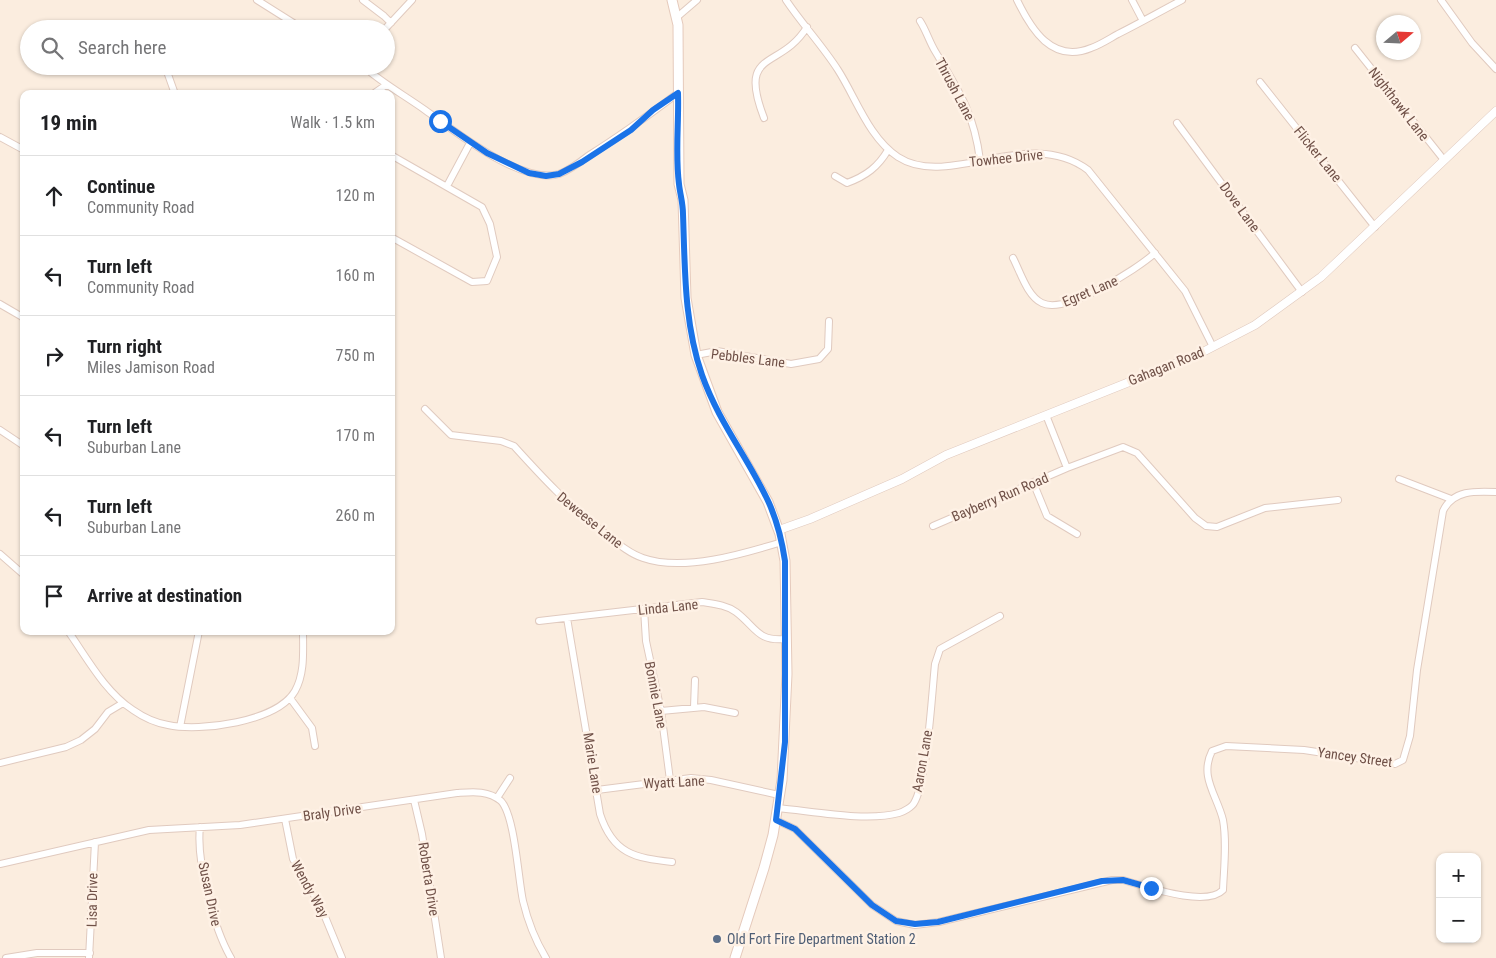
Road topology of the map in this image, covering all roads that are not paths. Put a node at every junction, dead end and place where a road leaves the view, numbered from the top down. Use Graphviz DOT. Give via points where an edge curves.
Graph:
graph roads {
  1 [pos="257,0"];
  2 [pos="363,0"];
  3 [pos="412,0"];
  4 [pos="672,0"];
  5 [pos="697,0"];
  6 [pos="786,0"];
  7 [pos="1017,0"];
  8 [pos="1132,0"];
  9 [pos="1182,0"];
  10 [pos="1441,0"];
  11 [pos="676,18"];
  12 [pos="289,20"];
  13 [pos="386,20"];
  14 [pos="394,20"];
  15 [pos="920,21"];
  16 [pos="1143,21"];
  17 [pos="807,27"];
  18 [pos="1355,48"];
  19 [pos="1496,69"];
  20 [pos="168,75"];
  21 [pos="374,75"];
  22 [pos="1260,82"];
  23 [pos="386,84"];
  24 [pos="174,90"];
  25 [pos="378,90"];
  26 [pos="395,90"];
  27 [pos="395,90"];
  28 [pos="678,93"];
  29 [pos="1496,111"];
  30 [pos="764,118"];
  31 [pos="1177,122"];
  32 [pos="0,137"];
  33 [pos="470,143"];
  34 [pos="20,148"];
  35 [pos="888,150"];
  36 [pos="395,157"];
  37 [pos="980,160"];
  38 [pos="1444,160"];
  39 [pos="835,176"];
  40 [pos="447,186"];
  41 [pos="1375,226"];
  42 [pos="395,239"];
  43 [pos="1155,254"];
  44 [pos="1013,258"];
  45 [pos="1302,292"];
  46 [pos="0,304"];
  47 [pos="20,316"];
  48 [pos="829,321"];
  49 [pos="1213,347"];
  50 [pos="696,355"];
  51 [pos="425,409"];
  52 [pos="1046,414"];
  53 [pos="0,430"];
  54 [pos="20,443"];
  55 [pos="1067,468"];
  56 [pos="1399,479"];
  57 [pos="1033,482"];
  58 [pos="1496,484"];
  59 [pos="1495,492"];
  60 [pos="1451,499"];
  61 [pos="1338,500"];
  62 [pos="933,526"];
  63 [pos="779,530"];
  64 [pos="1077,534"];
  65 [pos="782,542"];
  66 [pos="0,554"];
  67 [pos="20,572"];
  68 [pos="644,609"];
  69 [pos="1000,616"];
  70 [pos="567,618"];
  71 [pos="539,621"];
  72 [pos="71,635"];
  73 [pos="198,635"];
  74 [pos="303,635"];
  75 [pos="786,639"];
  76 [pos="695,680"];
  77 [pos="290,698"];
  78 [pos="123,703"];
  79 [pos="694,708"];
  80 [pos="661,711"];
  81 [pos="735,713"];
  82 [pos="180,727"];
  83 [pos="315,746"];
  84 [pos="0,763"];
  85 [pos="510,778"];
  86 [pos="670,780"];
  87 [pos="596,790"];
  88 [pos="780,795"];
  89 [pos="497,798"];
  90 [pos="414,800"];
  91 [pos="778,808"];
  92 [pos="285,819"];
  93 [pos="776,820"];
  94 [pos="200,827"];
  95 [pos="95,842"];
  96 [pos="672,862"];
  97 [pos="0,864"];
  98 [pos="90,956"];
  99 [pos="6,958"];
  100 [pos="231,958"];
  101 [pos="342,958"];
  102 [pos="441,958"];
  103 [pos="546,958"];
  104 [pos="735,958"];
  1 -- 12 [label="street"];
  2 -- 13 [label="street"];
  3 -- 14 [label="street"];
  4 -- 11 [label="main road"];
  5 -- 11 [label="street"];
  6 -- 17 [label="street, Towhee Drive"];
  7 -- 16 [label="street" via="1037,35 1062,50 1091,49"];
  8 -- 16 [label="street"];
  9 -- 16 [label="street"];
  10 -- 19 [label="street" via="1472,44"];
  11 -- 28 [label="main road"];
  15 -- 37 [label="street, Thrush Lane" via="972,117"];
  17 -- 30 [label="street" via="797,41 759,69 754,89"];
  17 -- 35 [label="street, Towhee Drive" via="839,71"];
  18 -- 38 [label="street, Nighthawk Lane"];
  20 -- 24 [label="street"];
  21 -- 23 [label="street"];
  22 -- 41 [label="street, Flicker Lane"];
  23 -- 25 [label="street"];
  23 -- 26 [label="street"];
  27 -- 33 [label="street"];
  28 -- 33 [label="street" via="614,141 559,174 540,176 529,173"];
  28 -- 50 [label="main road" via="679,184 686,298"];
  29 -- 38 [label="street, Gahagan Road"];
  31 -- 45 [label="street, Dove Lane"];
  32 -- 34 [label="street"];
  33 -- 40 [label="street"];
  35 -- 37 [label="street, Towhee Drive" via="906,161 927,166"];
  35 -- 39 [label="street" via="869,174 861,178 847,183"];
  36 -- 40 [label="street"];
  37 -- 43 [label="street, Towhee Drive" via="1038,153 1059,155 1078,163 1099,182"];
  38 -- 41 [label="street, Gahagan Road"];
  40 -- 42 [label="street" via="477,203 486,214 497,256 487,281 472,282"];
  41 -- 45 [label="street, Gahagan Road"];
  43 -- 44 [label="street, Egret Lane" via="1109,285 1053,306 1034,296"];
  43 -- 49 [label="street, Towhee Drive" via="1185,292"];
  45 -- 49 [label="street, Gahagan Road" via="1258,323"];
  46 -- 47 [label="street"];
  48 -- 50 [label="street, Pebbles Lane" via="828,350 813,361 791,364 712,350"];
  49 -- 52 [label="street, Gahagan Road"];
  50 -- 63 [label="main road" via="717,412 765,495"];
  51 -- 65 [label="street, Deweese Lane" via="451,435 501,441 514,446 576,511 625,549 644,558 697,562"];
  52 -- 55 [label="street"];
  52 -- 63 [label="street, Gahagan Road"];
  53 -- 54 [label="street"];
  55 -- 57 [label="street, Bayberry Run Road"];
  55 -- 61 [label="street, Bayberry Run Road" via="1118,448 1133,450 1195,518 1212,527 1271,507"];
  56 -- 60 [label="street"];
  57 -- 62 [label="street, Bayberry Run Road"];
  57 -- 64 [label="street" via="1047,516"];
  58 -- 59 [label="street"];
  59 -- 60 [label="street" via="1467,493"];
  60 -- 93 [label="street, Yancey Street" via="1439,525 1404,760 1395,764 1322,752 1226,746 1212,751 1206,772 1223,821 1223,890 1211,897 1112,880 938,922 902,923 872,905 795,829"];
  63 -- 65 [label="main road"];
  65 -- 75 [label="main road"];
  66 -- 67 [label="street"];
  68 -- 70 [label="street, Linda Lane"];
  68 -- 75 [label="street, Linda Lane" via="702,602 718,604 737,613 763,637"];
  68 -- 80 [label="street, Bonnie Lane" via="651,671"];
  69 -- 91 [label="street, Aaron Lane" via="940,649 935,664 921,784 914,804 900,813 886,815"];
  70 -- 71 [label="street, Linda Lane"];
  70 -- 87 [label="street, Marie Lane"];
  72 -- 78 [label="street"];
  73 -- 82 [label="street"];
  74 -- 77 [label="street" via="301,674"];
  75 -- 88 [label="main road" via="785,742"];
  76 -- 79 [label="street"];
  77 -- 82 [label="street" via="258,718"];
  77 -- 83 [label="street" via="312,728"];
  78 -- 82 [label="street" via="147,718"];
  78 -- 84 [label="street" via="108,712 82,740 58,750"];
  79 -- 80 [label="street"];
  79 -- 81 [label="street" via="708,707"];
  80 -- 86 [label="street, Bonnie Lane"];
  85 -- 89 [label="street"];
  86 -- 87 [label="street, Wyatt Lane"];
  86 -- 88 [label="street, Wyatt Lane" via="711,780"];
  87 -- 96 [label="street, Marie Lane" via="604,827 616,844 639,857"];
  88 -- 91 [label="main road"];
  89 -- 90 [label="street, Braly Drive" via="475,791"];
  89 -- 103 [label="street" via="509,816 530,926"];
  90 -- 92 [label="street, Braly Drive"];
  90 -- 102 [label="street, Roberta Drive"];
  91 -- 93 [label="main road"];
  92 -- 94 [label="street, Braly Drive"];
  92 -- 101 [label="street, Wendy Way" via="292,859 321,907"];
  93 -- 104 [label="main road"];
  94 -- 95 [label="street, Braly Drive" via="149,830"];
  94 -- 100 [label="street, Susan Drive" via="200,847 217,931"];
  95 -- 97 [label="street, Braly Drive"];
  95 -- 98 [label="street, Lisa Drive"];
  98 -- 99 [label="street" via="37,954"];
}
